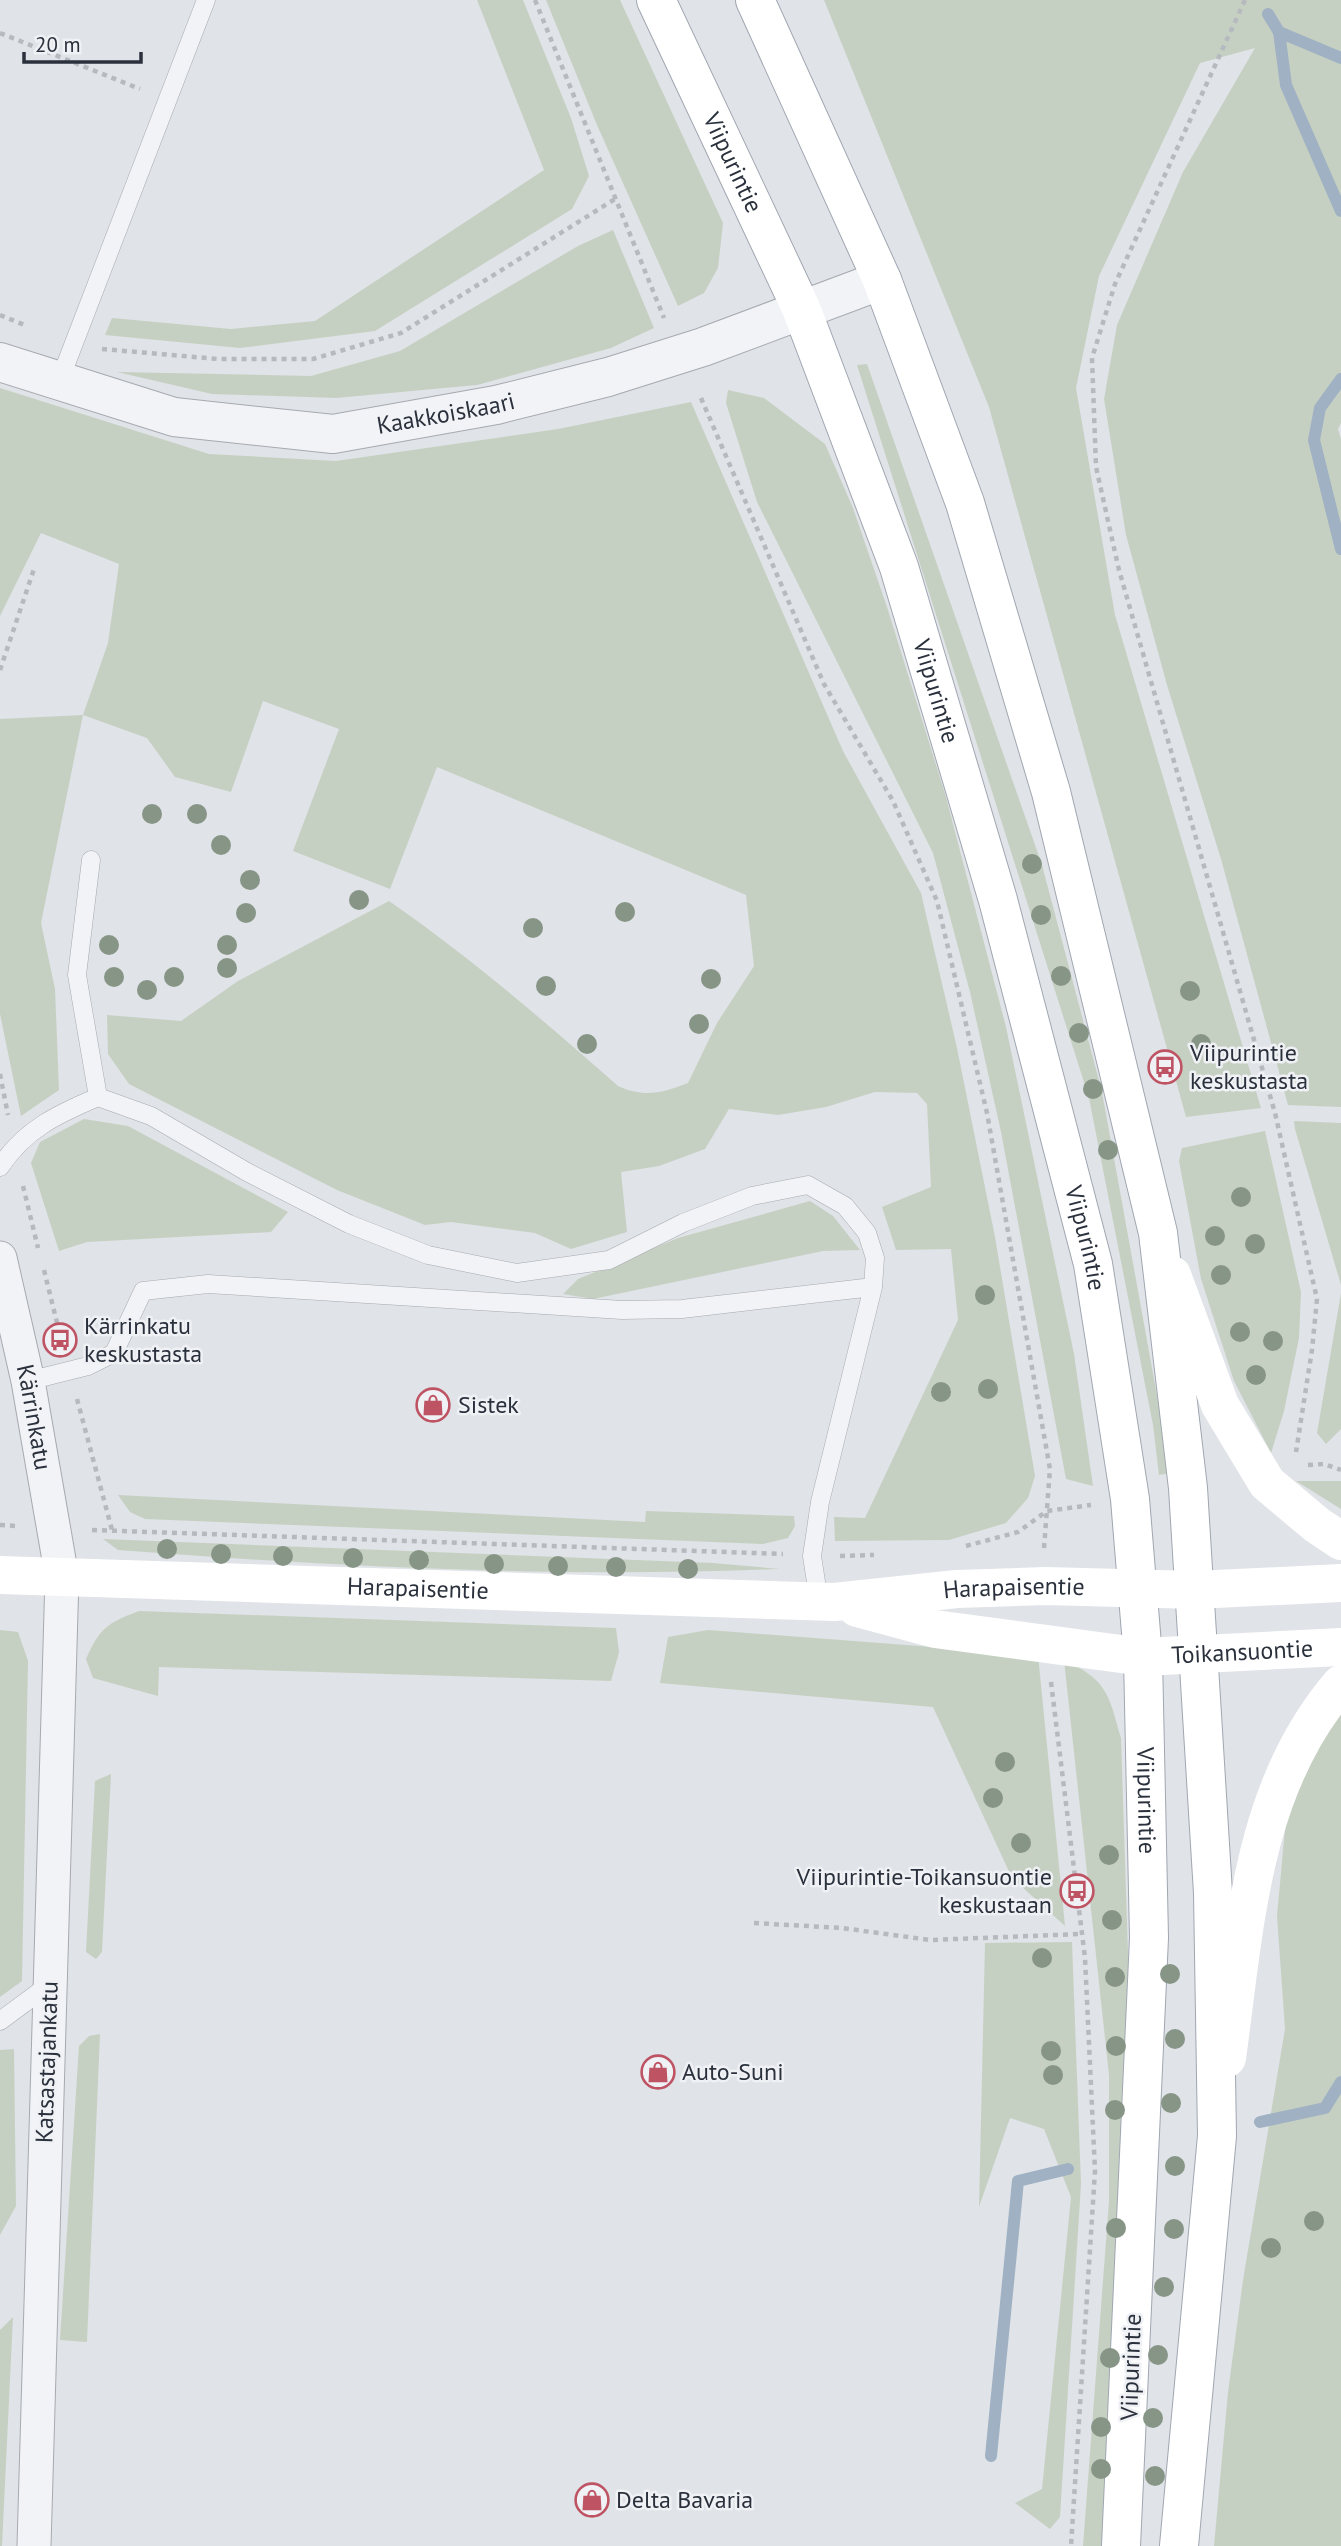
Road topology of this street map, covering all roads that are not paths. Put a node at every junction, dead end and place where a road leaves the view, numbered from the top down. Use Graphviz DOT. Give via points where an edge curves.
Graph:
graph roads {
  1 [pos="206,0"];
  2 [pos="656,0"];
  3 [pos="755,0"];
  4 [pos="882,280"];
  5 [pos="801,309"];
  6 [pos="0,362"];
  7 [pos="59,382"];
  8 [pos="92,860"];
  9 [pos="98,1097"];
  10 [pos="0,1167"];
  11 [pos="1158,1233"];
  12 [pos="0,1258"];
  13 [pos="873,1287"];
  14 [pos="29,1381"];
  15 [pos="1341,1541"];
  16 [pos="0,1576"];
  17 [pos="62,1577"];
  18 [pos="1341,1583"];
  19 [pos="1137,1589"];
  20 [pos="1195,1590"];
  21 [pos="827,1602"];
  22 [pos="1341,1647"];
  23 [pos="1201,1654"];
  24 [pos="1143,1657"];
  25 [pos="1341,1684"];
  26 [pos="50,1984"];
  27 [pos="0,2021"];
  28 [pos="1217,2136"];
  29 [pos="34,2546"];
  30 [pos="1121,2546"];
  31 [pos="1179,2546"];
  1 -- 7 [label="lane"];
  2 -- 5 [label="main road, Viipurintie"];
  3 -- 4 [label="main road"];
  4 -- 5 [label="street, Kaakkoiskaari"];
  4 -- 11 [label="main road" via="965,503 1051,792"];
  5 -- 7 [label="street, Kaakkoiskaari" via="608,377 496,405 333,434 174,417"];
  5 -- 19 [label="main road, Viipurintie" via="899,567 1018,979 1093,1264 1130,1499"];
  6 -- 7 [label="street, Kaakkoiskaari"];
  8 -- 9 [label="lane" via="77,975"];
  9 -- 10 [label="lane" via="46,1120 14,1146"];
  9 -- 13 [label="lane" via="151,1116 349,1224 428,1255 517,1273 609,1260 683,1223 752,1196 808,1185 845,1206 867,1233 874,1258"];
  11 -- 15 [label="main road" via="1192,1334 1233,1427 1267,1483"];
  11 -- 20 [label="main road" via="1188,1488"];
  12 -- 14 [label="street, Kärrinkatu"];
  13 -- 14 [label="lane" via="682,1309 622,1310 208,1284 143,1291 114,1353 88,1366"];
  13 -- 21 [label="lane" via="820,1502 812,1556"];
  14 -- 17 [label="street, Kärrinkatu"];
  16 -- 17 [label="main road, Harapaisentie"];
  17 -- 21 [label="main road, Harapaisentie"];
  17 -- 26 [label="street, Katsastajankatu"];
  18 -- 20 [label="main road"];
  19 -- 20 [label="main road, Harapaisentie"];
  19 -- 21 [label="main road, Harapaisentie" via="957,1589"];
  19 -- 24 [label="main road, Viipurintie"];
  20 -- 23 [label="main road"];
  21 -- 24 [label="main road, Harapaisentie" via="935,1629"];
  22 -- 23 [label="main road, Toikansuontie"];
  23 -- 24 [label="main road, Toikansuontie"];
  23 -- 28 [label="main road" via="1213,1894"];
  24 -- 30 [label="main road, Viipurintie" via="1149,1938"];
  25 -- 28 [label="main road" via="1309,1726 1281,1779 1255,1860"];
  26 -- 27 [label="lane"];
  26 -- 29 [label="street, Katsastajankatu"];
  28 -- 31 [label="main road"];
}
